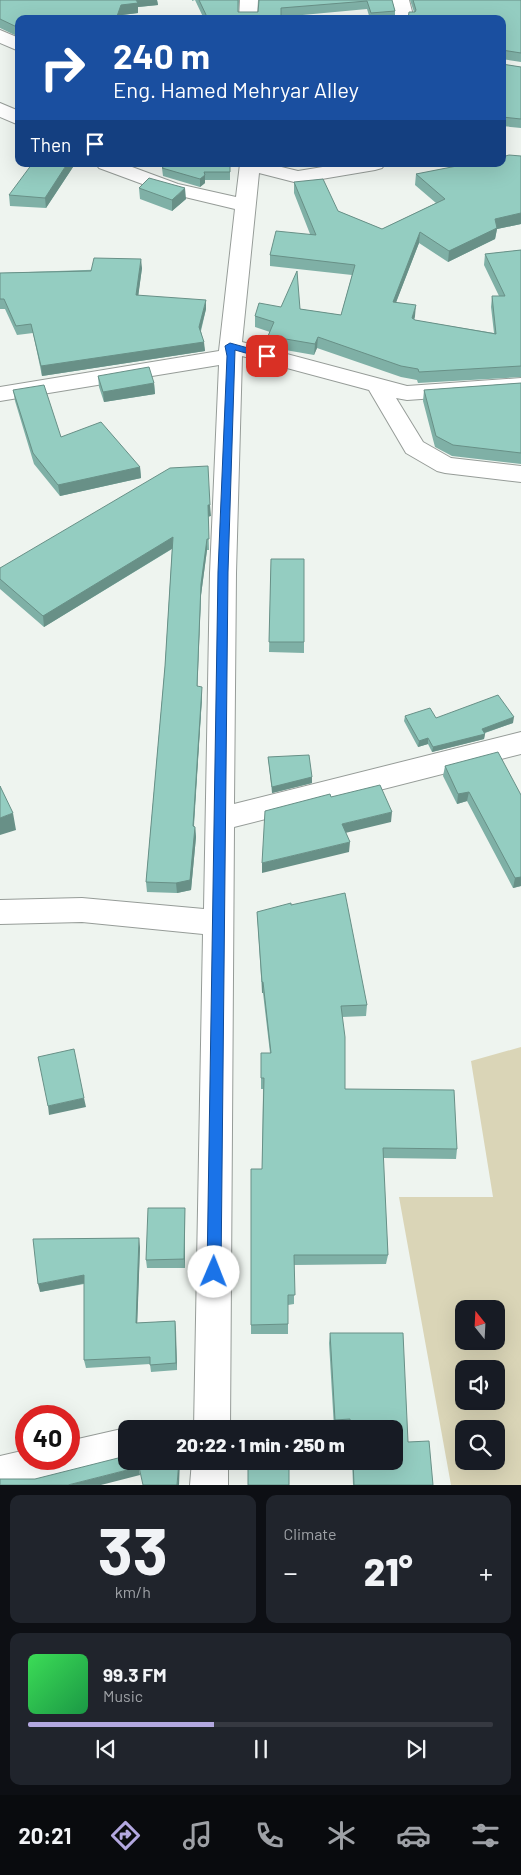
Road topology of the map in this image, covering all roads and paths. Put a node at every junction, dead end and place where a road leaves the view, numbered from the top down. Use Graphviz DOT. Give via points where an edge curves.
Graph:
graph roads {
  1 [pos="249,0"];
  2 [pos="400,0"];
  3 [pos="248,15"];
  4 [pos="404,15"];
  5 [pos="0,35"];
  6 [pos="15,44"];
  7 [pos="0,109"];
  8 [pos="15,117"];
  9 [pos="114,167"];
  10 [pos="250,167"];
  11 [pos="261,167"];
  12 [pos="358,167"];
  13 [pos="246,206"];
  14 [pos="231,351"];
  15 [pos="377,384"];
  16 [pos="521,386"];
  17 [pos="0,394"];
  18 [pos="521,474"];
  19 [pos="521,743"];
  20 [pos="220,819"];
  21 [pos="0,912"];
  22 [pos="219,923"];
  23 [pos="209,1420"];
  24 [pos="118,1448"];
  25 [pos="209,1470"];
  26 [pos="0,1475"];
  27 [pos="209,1485"];
  1 -- 3 [label="street"];
  2 -- 4 [label="street"];
  5 -- 6 [label="street"];
  7 -- 8 [label="street"];
  9 -- 13 [label="street" via="171,188"];
  10 -- 13 [label="street"];
  11 -- 12 [label="street" via="298,177"];
  13 -- 14 [label="street"];
  14 -- 15 [label="street"];
  14 -- 17 [label="street"];
  14 -- 20 [label="street" via="223,572"];
  15 -- 16 [label="street" via="407,393"];
  15 -- 18 [label="street" via="414,447 445,465"];
  19 -- 20 [label="street"];
  20 -- 22 [label="street"];
  21 -- 22 [label="street" via="44,908 131,912"];
  22 -- 23 [label="street"];
  24 -- 26 [label="street"];
  25 -- 27 [label="street"];
}
